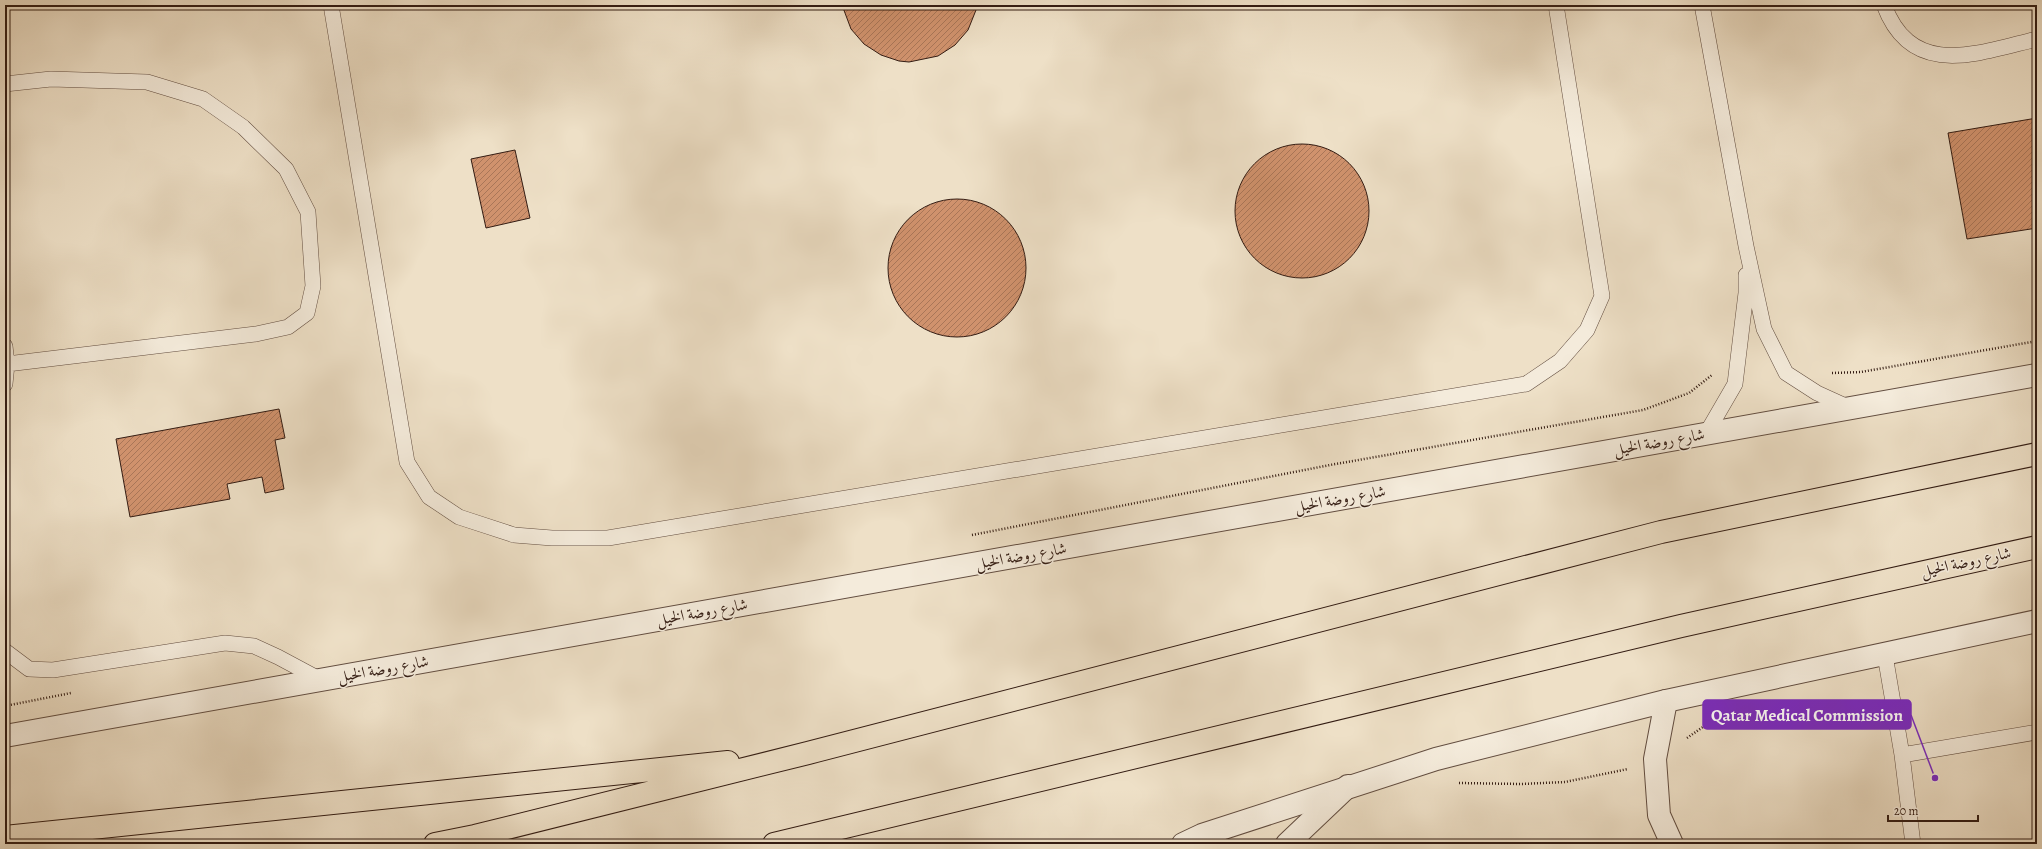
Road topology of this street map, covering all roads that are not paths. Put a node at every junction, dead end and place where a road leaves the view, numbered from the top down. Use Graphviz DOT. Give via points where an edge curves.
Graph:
graph roads {
  1 [pos="331,5"];
  2 [pos="1556,5"];
  3 [pos="1702,5"];
  4 [pos="1884,5"];
  5 [pos="2037,39"];
  6 [pos="5,84"];
  7 [pos="1746,246"];
  8 [pos="5,346"];
  9 [pos="7,364"];
  10 [pos="2037,375"];
  11 [pos="5,384"];
  12 [pos="1850,408"];
  13 [pos="1706,434"];
  14 [pos="2037,454"];
  15 [pos="2037,546"];
  16 [pos="2037,621"];
  17 [pos="5,651"];
  18 [pos="1885,654"];
  19 [pos="321,680"];
  20 [pos="1666,701"];
  21 [pos="2037,732"];
  22 [pos="5,736"];
  23 [pos="808,753"];
  24 [pos="1902,755"];
  25 [pos="1348,786"];
  26 [pos="5,836"];
  27 [pos="435,844"];
  28 [pos="774,844"];
  29 [pos="1182,844"];
  30 [pos="1287,844"];
  31 [pos="1672,844"];
  32 [pos="1913,844"];
  1 -- 2 [label="lane" via="407,462 429,497 459,517 514,536 608,538 1526,384 1560,361 1587,330 1602,296"];
  3 -- 7 [label="lane"];
  4 -- 5 [label="lane" via="1889,20 1904,38 1922,50 1943,56 1965,56"];
  6 -- 9 [label="lane" via="51,80 147,82 203,99 243,127 286,169 308,212 313,286 306,313 288,327 256,334"];
  7 -- 12 [label="lane" via="1764,329 1786,373 1817,393"];
  7 -- 13 [label="lane" via="1746,293 1737,375 1735,384"];
  8 -- 9 [label="lane"];
  9 -- 11 [label="lane"];
  10 -- 12 [label="street, شارع روضة الخيل"];
  12 -- 13 [label="street, شارع روضة الخيل"];
  13 -- 19 [label="street, شارع روضة الخيل"];
  14 -- 23 [label="highway" via="1661,532"];
  15 -- 28 [label="highway, شارع روضة الخيل" via="1681,626"];
  16 -- 18 [label="street"];
  17 -- 19 [label="lane" via="28,669 53,670 225,643 254,646"];
  18 -- 20 [label="street"];
  18 -- 24 [label="lane"];
  19 -- 22 [label="street, شارع روضة الخيل"];
  20 -- 25 [label="street" via="1436,759"];
  20 -- 31 [label="street" via="1655,759 1659,815"];
  21 -- 24 [label="lane"];
  23 -- 26 [label="highway"];
  23 -- 27 [label="highway"];
  24 -- 32 [label="lane"];
  25 -- 29 [label="street"];
  25 -- 30 [label="street"];
}
